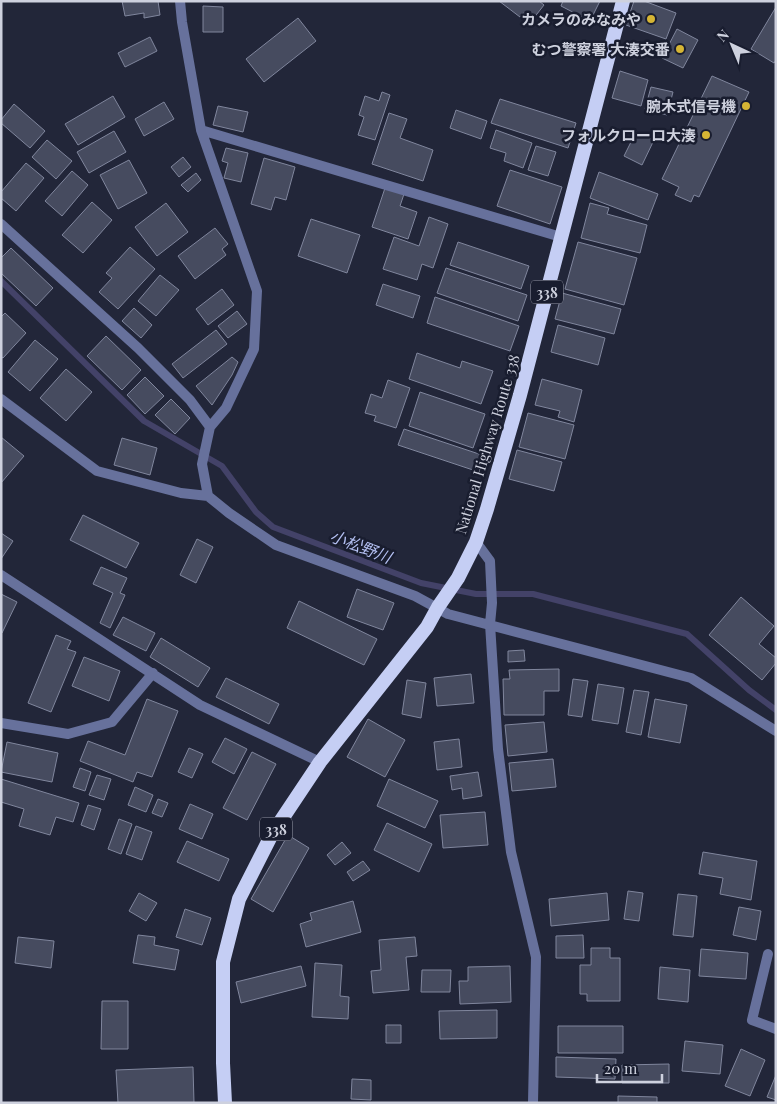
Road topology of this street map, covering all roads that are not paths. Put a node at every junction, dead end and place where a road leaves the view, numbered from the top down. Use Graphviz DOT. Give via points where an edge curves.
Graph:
graph roads {
  1 [pos="180,1"];
  2 [pos="623,1"];
  3 [pos="201,130"];
  4 [pos="1,224"];
  5 [pos="561,237"];
  6 [pos="1,399"];
  7 [pos="210,427"];
  8 [pos="208,496"];
  9 [pos="476,542"];
  10 [pos="1,575"];
  11 [pos="441,604"];
  12 [pos="490,624"];
  13 [pos="153,673"];
  14 [pos="1,724"];
  15 [pos="776,731"];
  16 [pos="320,762"];
  17 [pos="768,954"];
  18 [pos="776,1029"];
  19 [pos="226,1103"];
  20 [pos="533,1103"];
  1 -- 3 [label="street"];
  2 -- 5 [label="highway, National Highway Route 338 / 338"];
  3 -- 5 [label="street"];
  3 -- 7 [label="street" via="257,291 254,349 226,408"];
  4 -- 7 [label="street" via="138,348 190,400"];
  5 -- 9 [label="highway, National Highway Route 338 / 338" via="520,395"];
  6 -- 8 [label="street" via="97,471 181,493"];
  7 -- 8 [label="street" via="202,464"];
  8 -- 11 [label="street" via="276,544"];
  9 -- 11 [label="highway, National Highway Route 338 / 338"];
  9 -- 12 [label="street" via="490,561"];
  10 -- 13 [label="street"];
  11 -- 12 [label="street" via="448,614"];
  11 -- 16 [label="highway, National Highway Route 338 / 338" via="427,627"];
  12 -- 15 [label="street" via="691,678"];
  12 -- 20 [label="street" via="498,749 511,852 536,957"];
  13 -- 14 [label="street" via="112,722 68,734"];
  13 -- 16 [label="street" via="200,705"];
  16 -- 19 [label="highway, National Highway Route 338 / 338" via="272,834 239,899 223,962"];
  17 -- 18 [label="street" via="752,1020"];
}
